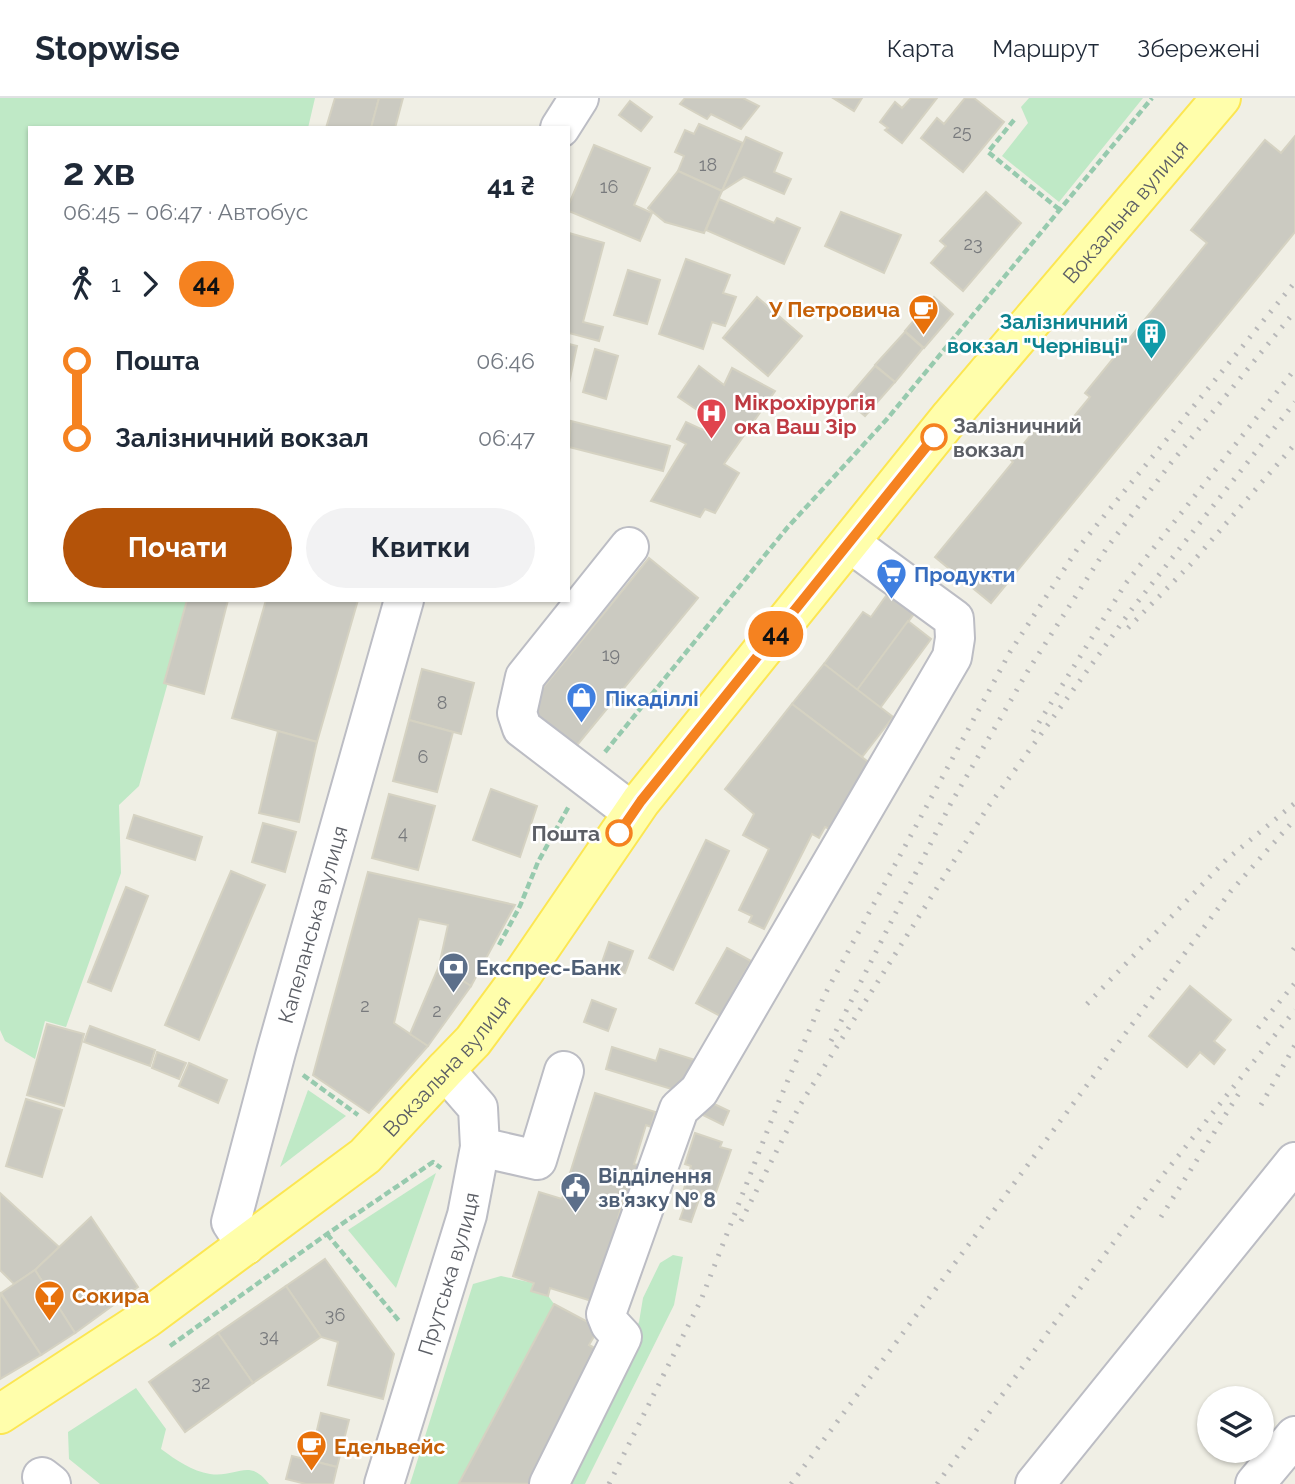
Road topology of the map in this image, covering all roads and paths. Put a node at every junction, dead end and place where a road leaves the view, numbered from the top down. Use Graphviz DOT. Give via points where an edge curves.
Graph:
graph roads {
  1 [pos="579,98"];
  2 [pos="1221,98"];
  3 [pos="1014,120"];
  4 [pos="561,126"];
  5 [pos="1060,210"];
  6 [pos="850,543"];
  7 [pos="629,547"];
  8 [pos="403,602"];
  9 [pos="632,812"];
  10 [pos="445,1070"];
  11 [pos="564,1071"];
  12 [pos="311,1082"];
  13 [pos="346,1107"];
  14 [pos="480,1147"];
  15 [pos="1295,1162"];
  16 [pos="444,1175"];
  17 [pos="327,1234"];
  18 [pos="246,1245"];
  19 [pos="407,1331"];
  20 [pos="166,1349"];
  21 [pos="0,1414"];
  22 [pos="1295,1436"];
  23 [pos="384,1484"];
  24 [pos="550,1484"];
  25 [pos="1035,1484"];
  26 [pos="1255,1484"];
  1 -- 4 [label="street"];
  2 -- 6 [label="main road, Вокзальна вулиця" via="951,416"];
  3 -- 5 [label="path" via="988,152"];
  6 -- 9 [label="main road, Вокзальна вулиця"];
  6 -- 24 [label="street" via="954,619 952,657 699,1091 679,1109 606,1314 622,1337"];
  7 -- 9 [label="street" via="525,677 516,713 522,728"];
  8 -- 18 [label="street, Капеланська вулиця" via="231,1222"];
  9 -- 10 [label="main road, Вокзальна вулиця" via="524,972 473,1041"];
  10 -- 14 [label="street, Прутська вулиця" via="478,1108"];
  10 -- 18 [label="main road, Вокзальна вулиця" via="365,1156"];
  11 -- 14 [label="street" via="537,1160"];
  12 -- 13 [label="path"];
  14 -- 23 [label="street, Прутська вулиця" via="467,1214"];
  15 -- 25 [label="street"];
  16 -- 17 [label="path" via="433,1162"];
  17 -- 19 [label="path"];
  17 -- 20 [label="path"];
  18 -- 21 [label="main road, Вокзальна вулиця" via="147,1318"];
  22 -- 26 [label="street"];
}
